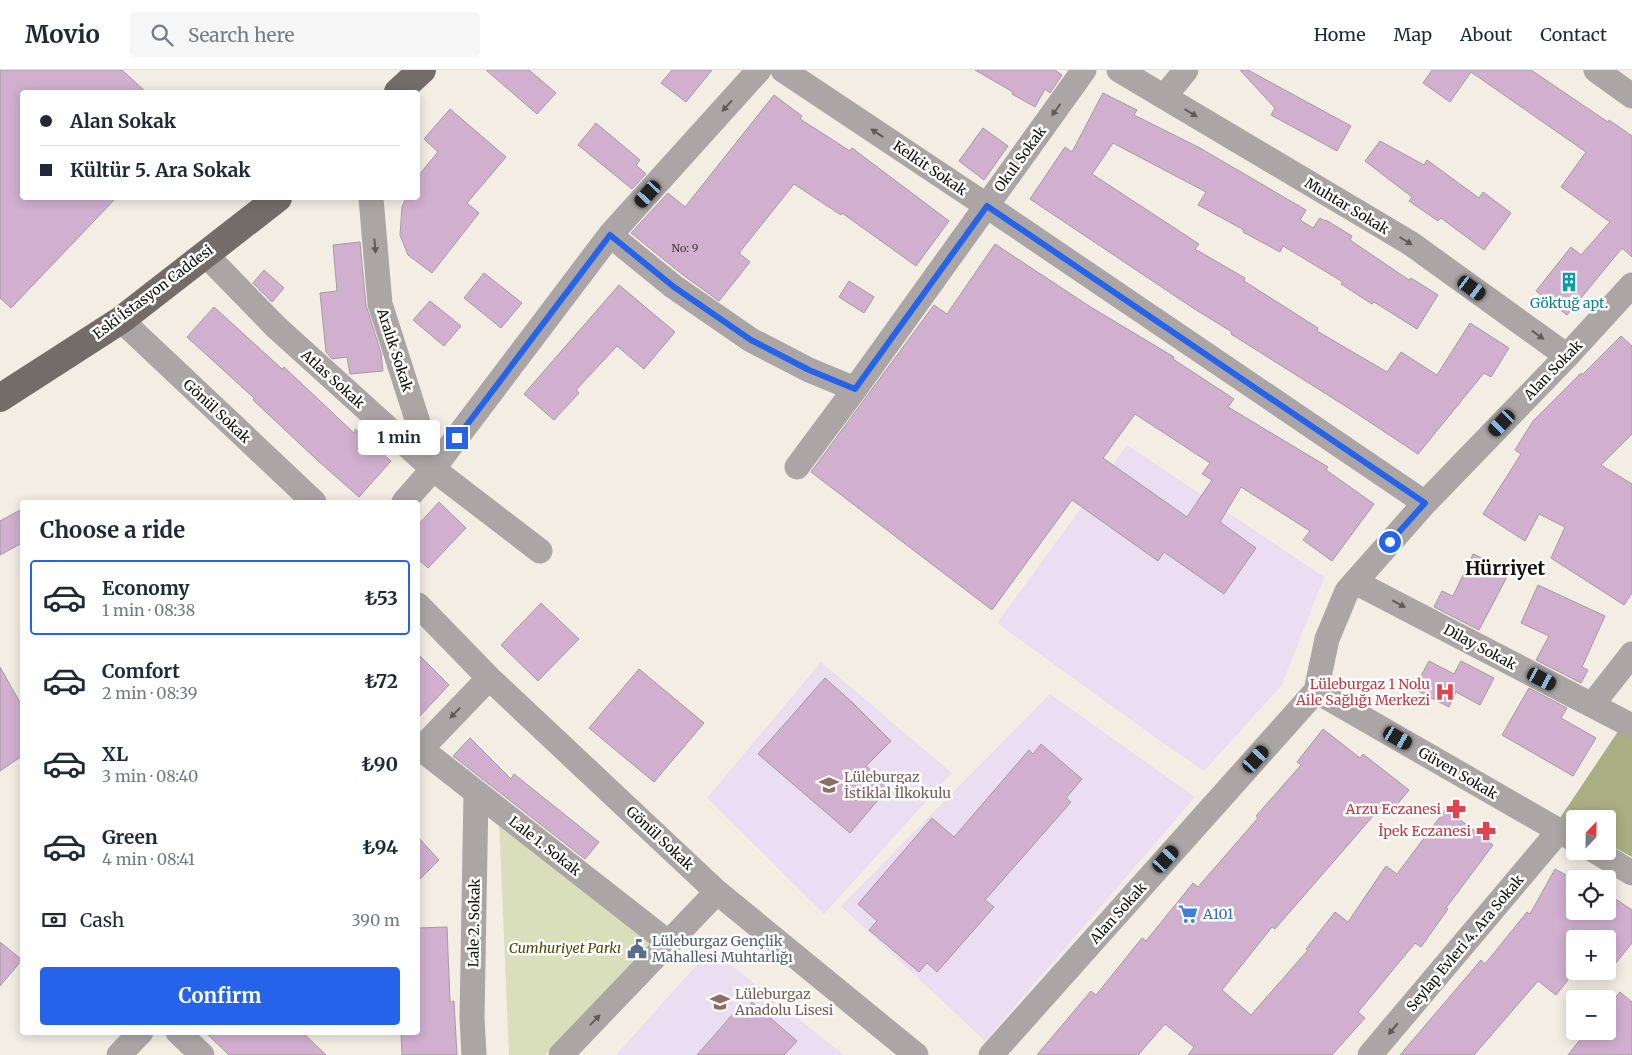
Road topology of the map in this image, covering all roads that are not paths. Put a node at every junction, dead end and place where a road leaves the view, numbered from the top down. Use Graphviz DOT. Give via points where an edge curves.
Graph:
graph roads {
  1 [pos="422,70"];
  2 [pos="759,70"];
  3 [pos="783,70"];
  4 [pos="1084,70"];
  5 [pos="1119,70"];
  6 [pos="1186,70"];
  7 [pos="1596,70"];
  8 [pos="400,90"];
  9 [pos="1632,96"];
  10 [pos="1164,97"];
  11 [pos="275,200"];
  12 [pos="371,200"];
  13 [pos="987,206"];
  14 [pos="610,235"];
  15 [pos="205,254"];
  16 [pos="1632,285"];
  17 [pos="121,320"];
  18 [pos="1567,356"];
  19 [pos="855,389"];
  20 [pos="0,398"];
  21 [pos="797,467"];
  22 [pos="433,470"];
  23 [pos="312,500"];
  24 [pos="406,500"];
  25 [pos="1425,503"];
  26 [pos="540,551"];
  27 [pos="1355,582"];
  28 [pos="420,607"];
  29 [pos="1632,654"];
  30 [pos="489,678"];
  31 [pos="1316,691"];
  32 [pos="1592,705"];
  33 [pos="1632,726"];
  34 [pos="420,749"];
  35 [pos="420,751"];
  36 [pos="476,792"];
  37 [pos="1566,834"];
  38 [pos="1566,836"];
  39 [pos="1610,860"];
  40 [pos="1632,873"];
  41 [pos="717,892"];
  42 [pos="669,943"];
  43 [pos="139,1035"];
  44 [pos="181,1035"];
  45 [pos="119,1055"];
  46 [pos="202,1055"];
  47 [pos="474,1055"];
  48 [pos="561,1055"];
  49 [pos="916,1055"];
  50 [pos="990,1055"];
  51 [pos="1370,1055"];
  1 -- 8 [label="main road"];
  2 -- 14 [label="street, one-way"];
  13 -- 3 [label="street, Kelkit Sokak, one-way"];
  4 -- 13 [label="street, Okul Sokak, one-way"];
  5 -- 10 [label="street, Muhtar Sokak"];
  6 -- 10 [label="street"];
  7 -- 9 [label="street"];
  10 -- 18 [label="street, Muhtar Sokak, one-way" via="1410,243"];
  11 -- 15 [label="main road, Eski İstasyon Caddesi"];
  12 -- 22 [label="street, Aralık Sokak, one-way" via="380,304"];
  13 -- 19 [label="street, Okul Sokak"];
  13 -- 25 [label="street, Kelkit Sokak"];
  14 -- 19 [label="street" via="674,287 751,340"];
  14 -- 22 [label="street"];
  15 -- 17 [label="main road, Eski İstasyon Caddesi"];
  15 -- 22 [label="street, Atlas Sokak" via="276,327"];
  16 -- 18 [label="street, Alan Sokak"];
  17 -- 20 [label="main road, Eski İstasyon Caddesi"];
  17 -- 23 [label="street, Gönül Sokak"];
  18 -- 25 [label="street, Alan Sokak"];
  19 -- 21 [label="street, Okul Sokak"];
  22 -- 24 [label="street"];
  22 -- 26 [label="street, Atlas Sokak"];
  25 -- 27 [label="street, Alan Sokak"];
  27 -- 31 [label="street, Alan Sokak" via="1347,591 1327,639"];
  27 -- 32 [label="street, Dilay Sokak, one-way"];
  28 -- 30 [label="street, Gönül Sokak"];
  29 -- 32 [label="street"];
  30 -- 34 [label="street, one-way"];
  30 -- 41 [label="street, Gönül Sokak"];
  31 -- 37 [label="street, Güven Sokak"];
  31 -- 50 [label="street, Alan Sokak"];
  32 -- 33 [label="street, Dilay Sokak"];
  35 -- 36 [label="street, Lale 1. Sokak"];
  36 -- 42 [label="street, Lale 1. Sokak"];
  36 -- 47 [label="street, Lale 2. Sokak"];
  38 -- 51 [label="street, Seylap Evleri 4. Ara Sokak, one-way"];
  39 -- 40 [label="street"];
  41 -- 42 [label="street"];
  41 -- 49 [label="street, Gönül Sokak"];
  48 -- 42 [label="street, one-way"];
  43 -- 45 [label="street"];
  44 -- 46 [label="street"];
}
